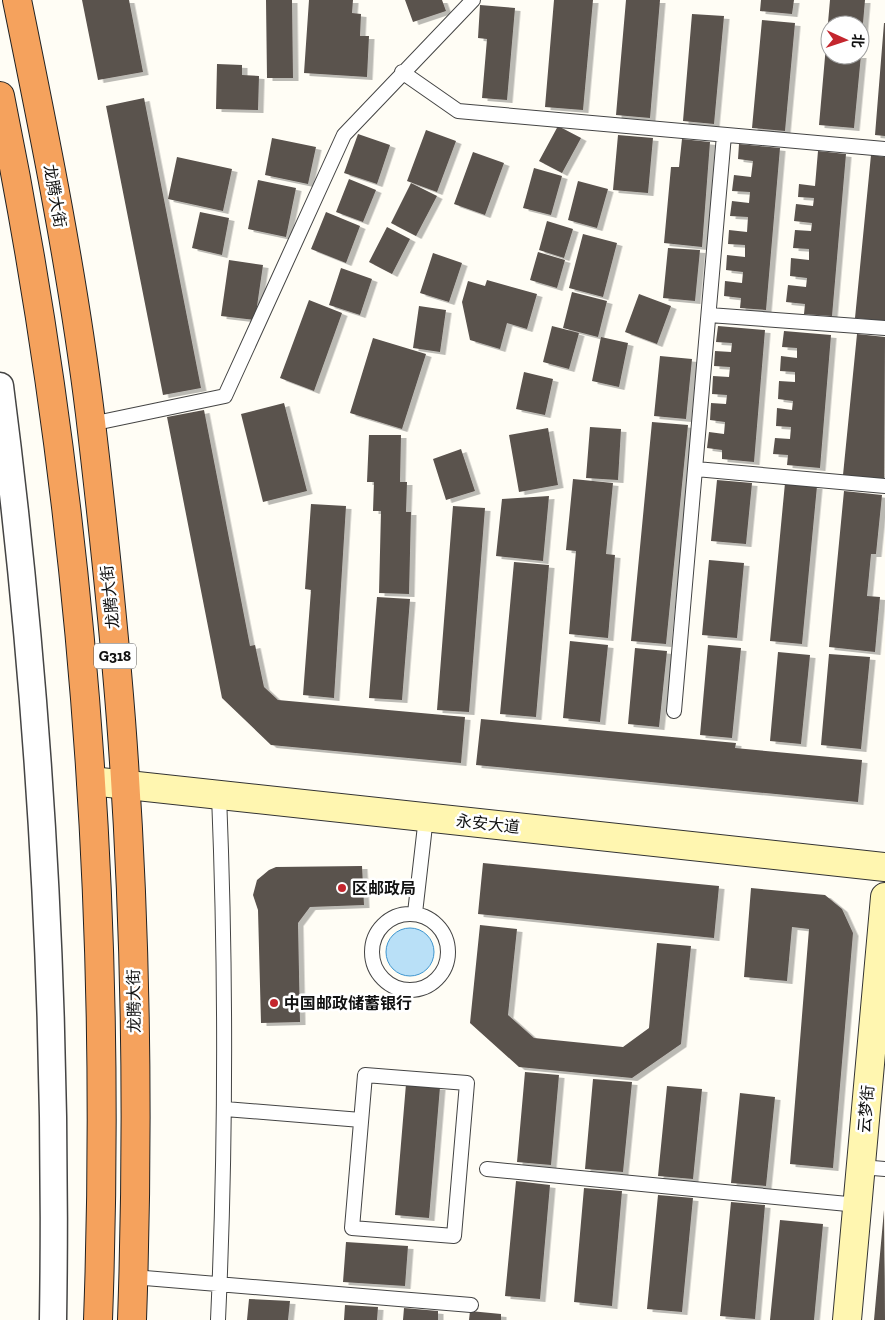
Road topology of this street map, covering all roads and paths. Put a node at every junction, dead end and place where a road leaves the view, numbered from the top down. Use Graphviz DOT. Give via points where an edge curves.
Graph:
graph roads {
  1 [pos="17,0"];
  2 [pos="473,0"];
  3 [pos="402,72"];
  4 [pos="0,96"];
  5 [pos="724,134"];
  6 [pos="885,148"];
  7 [pos="709,315"];
  8 [pos="885,328"];
  9 [pos="0,386"];
  10 [pos="91,424"];
  11 [pos="696,469"];
  12 [pos="885,486"];
  13 [pos="674,711"];
  14 [pos="91,781"];
  15 [pos="125,785"];
  16 [pos="219,795"];
  17 [pos="426,817"];
  18 [pos="885,867"];
  19 [pos="885,897"];
  20 [pos="415,914"];
  21 [pos="225,1109"];
  22 [pos="361,1120"];
  23 [pos="873,1168"];
  24 [pos="487,1169"];
  25 [pos="858,1204"];
  26 [pos="133,1277"];
  27 [pos="220,1284"];
  28 [pos="472,1305"];
  29 [pos="53,1320"];
  30 [pos="98,1320"];
  31 [pos="132,1320"];
  32 [pos="218,1320"];
  33 [pos="848,1320"];
  1 -- 10 [label="highway, 龙腾大街 / G318" via="68,268"];
  2 -- 3 [label="lane"];
  3 -- 5 [label="lane" via="458,111"];
  3 -- 10 [label="lane" via="344,135 225,396"];
  4 -- 14 [label="highway, 龙腾大街 / G318" via="33,274 54,418 76,590"];
  5 -- 6 [label="lane"];
  5 -- 7 [label="lane"];
  7 -- 8 [label="lane"];
  7 -- 11 [label="lane"];
  9 -- 29 [label="street" via="26,607 44,854 54,1109"];
  10 -- 15 [label="highway, 龙腾大街 / G318" via="109,587"];
  11 -- 12 [label="lane"];
  11 -- 13 [label="lane"];
  14 -- 15 [label="street, 永安大道"];
  14 -- 30 [label="highway, 龙腾大街 / G318" via="102,1125"];
  15 -- 16 [label="street, 永安大道"];
  15 -- 26 [label="highway, 龙腾大街 / G318" via="136,1116"];
  16 -- 17 [label="street, 永安大道"];
  16 -- 21 [label="lane"];
  17 -- 18 [label="street, 永安大道"];
  17 -- 20 [label="lane"];
  19 -- 23 [label="street, 云梦街"];
  20 -- 20 [label="lane" via="430,919 442,930 448,944 448,960 428,986 417,990 401,989 386,982 376,969 372,953 375,937 384,923 399,915"];
  21 -- 22 [label="lane"];
  21 -- 27 [label="lane"];
  22 -- 22 [label="lane" via="352,1228 454,1236 467,1084 364,1075"];
  23 -- 25 [label="street, 云梦街"];
  24 -- 25 [label="lane"];
  25 -- 33 [label="street, 云梦街"];
  26 -- 27 [label="lane"];
  26 -- 31 [label="highway, 龙腾大街 / G318"];
  27 -- 28 [label="lane"];
  27 -- 32 [label="lane"];
}
